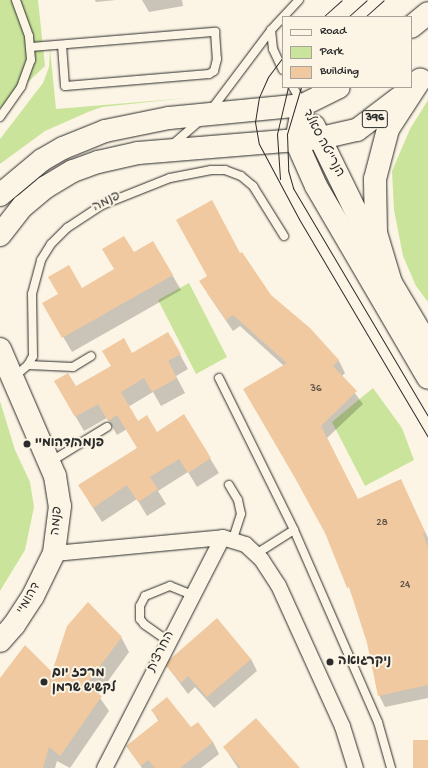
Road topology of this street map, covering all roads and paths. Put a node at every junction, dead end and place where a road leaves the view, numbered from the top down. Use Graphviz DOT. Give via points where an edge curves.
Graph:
graph roads {
  1 [pos="16,0"];
  2 [pos="299,0"];
  3 [pos="428,13"];
  4 [pos="284,16"];
  5 [pos="282,18"];
  6 [pos="412,26"];
  7 [pos="271,30"];
  8 [pos="62,45"];
  9 [pos="31,47"];
  10 [pos="282,68"];
  11 [pos="424,76"];
  12 [pos="412,86"];
  13 [pos="334,88"];
  14 [pos="410,88"];
  15 [pos="298,96"];
  16 [pos="206,115"];
  17 [pos="0,117"];
  18 [pos="321,138"];
  19 [pos="296,141"];
  20 [pos="161,151"];
  21 [pos="0,195"];
  22 [pos="0,235"];
  23 [pos="284,236"];
  24 [pos="391,283"];
  25 [pos="428,345"];
  26 [pos="0,349"];
  27 [pos="91,356"];
  28 [pos="14,369"];
  29 [pos="218,378"];
  30 [pos="428,378"];
  31 [pos="107,428"];
  32 [pos="49,463"];
  33 [pos="229,485"];
  34 [pos="294,530"];
  35 [pos="228,537"];
  36 [pos="54,553"];
  37 [pos="256,554"];
  38 [pos="192,595"];
  39 [pos="0,641"];
  40 [pos="168,641"];
  41 [pos="104,768"];
  42 [pos="355,768"];
  43 [pos="391,768"];
  1 -- 9 [label="lane"];
  2 -- 4 [label="lane"];
  3 -- 6 [label="main road"];
  5 -- 7 [label="lane"];
  7 -- 10 [label="lane" via="274,53"];
  7 -- 16 [label="lane"];
  8 -- 8 [label="lane" via="215,32 217,59 214,71 209,74 65,86"];
  8 -- 9 [label="lane"];
  9 -- 17 [label="lane" via="30,67 25,81"];
  11 -- 12 [label="main road, 396"];
  11 -- 24 [label="main road" via="388,129 375,179 376,233"];
  13 -- 15 [label="main road"];
  14 -- 18 [label="main road, 396" via="364,127 347,134"];
  15 -- 16 [label="main road"];
  15 -- 18 [label="main road, הנרייטה סאלד"];
  15 -- 19 [label="main road, הנרייטה סאלד"];
  16 -- 20 [label="lane" via="181,139"];
  16 -- 21 [label="main road" via="147,121 83,138 42,160"];
  18 -- 19 [label="main road"];
  18 -- 24 [label="main road, הנרייטה סאלד"];
  19 -- 20 [label="main road"];
  19 -- 30 [label="main road, הנרייטה סאלד" via="316,186"];
  20 -- 22 [label="main road" via="112,158 85,166 58,179 23,206"];
  23 -- 28 [label="lane, פנמה" via="253,186 241,176 225,170 207,170 170,178 102,205 63,232 41,260 33,285 34,352"];
  24 -- 25 [label="main road, הנרייטה סאלד"];
  26 -- 28 [label="main road, פנמה"];
  27 -- 28 [label="lane" via="73,367"];
  28 -- 32 [label="main road, פנמה"];
  29 -- 34 [label="lane"];
  31 -- 32 [label="lane"];
  32 -- 36 [label="main road, פנמה" via="60,506"];
  33 -- 35 [label="lane" via="238,500 241,514"];
  34 -- 37 [label="lane"];
  34 -- 43 [label="lane" via="378,722"];
  35 -- 36 [label="street"];
  35 -- 37 [label="street" via="245,544"];
  35 -- 38 [label="street, החרצית"];
  36 -- 39 [label="main road, דהומיי" via="33,596"];
  37 -- 42 [label="street" via="281,592 342,726"];
  38 -- 40 [label="street, החרצית"];
  38 -- 40 [label="lane" via="170,586 145,596 140,606 140,619"];
  40 -- 41 [label="street, החרצית"];
}
